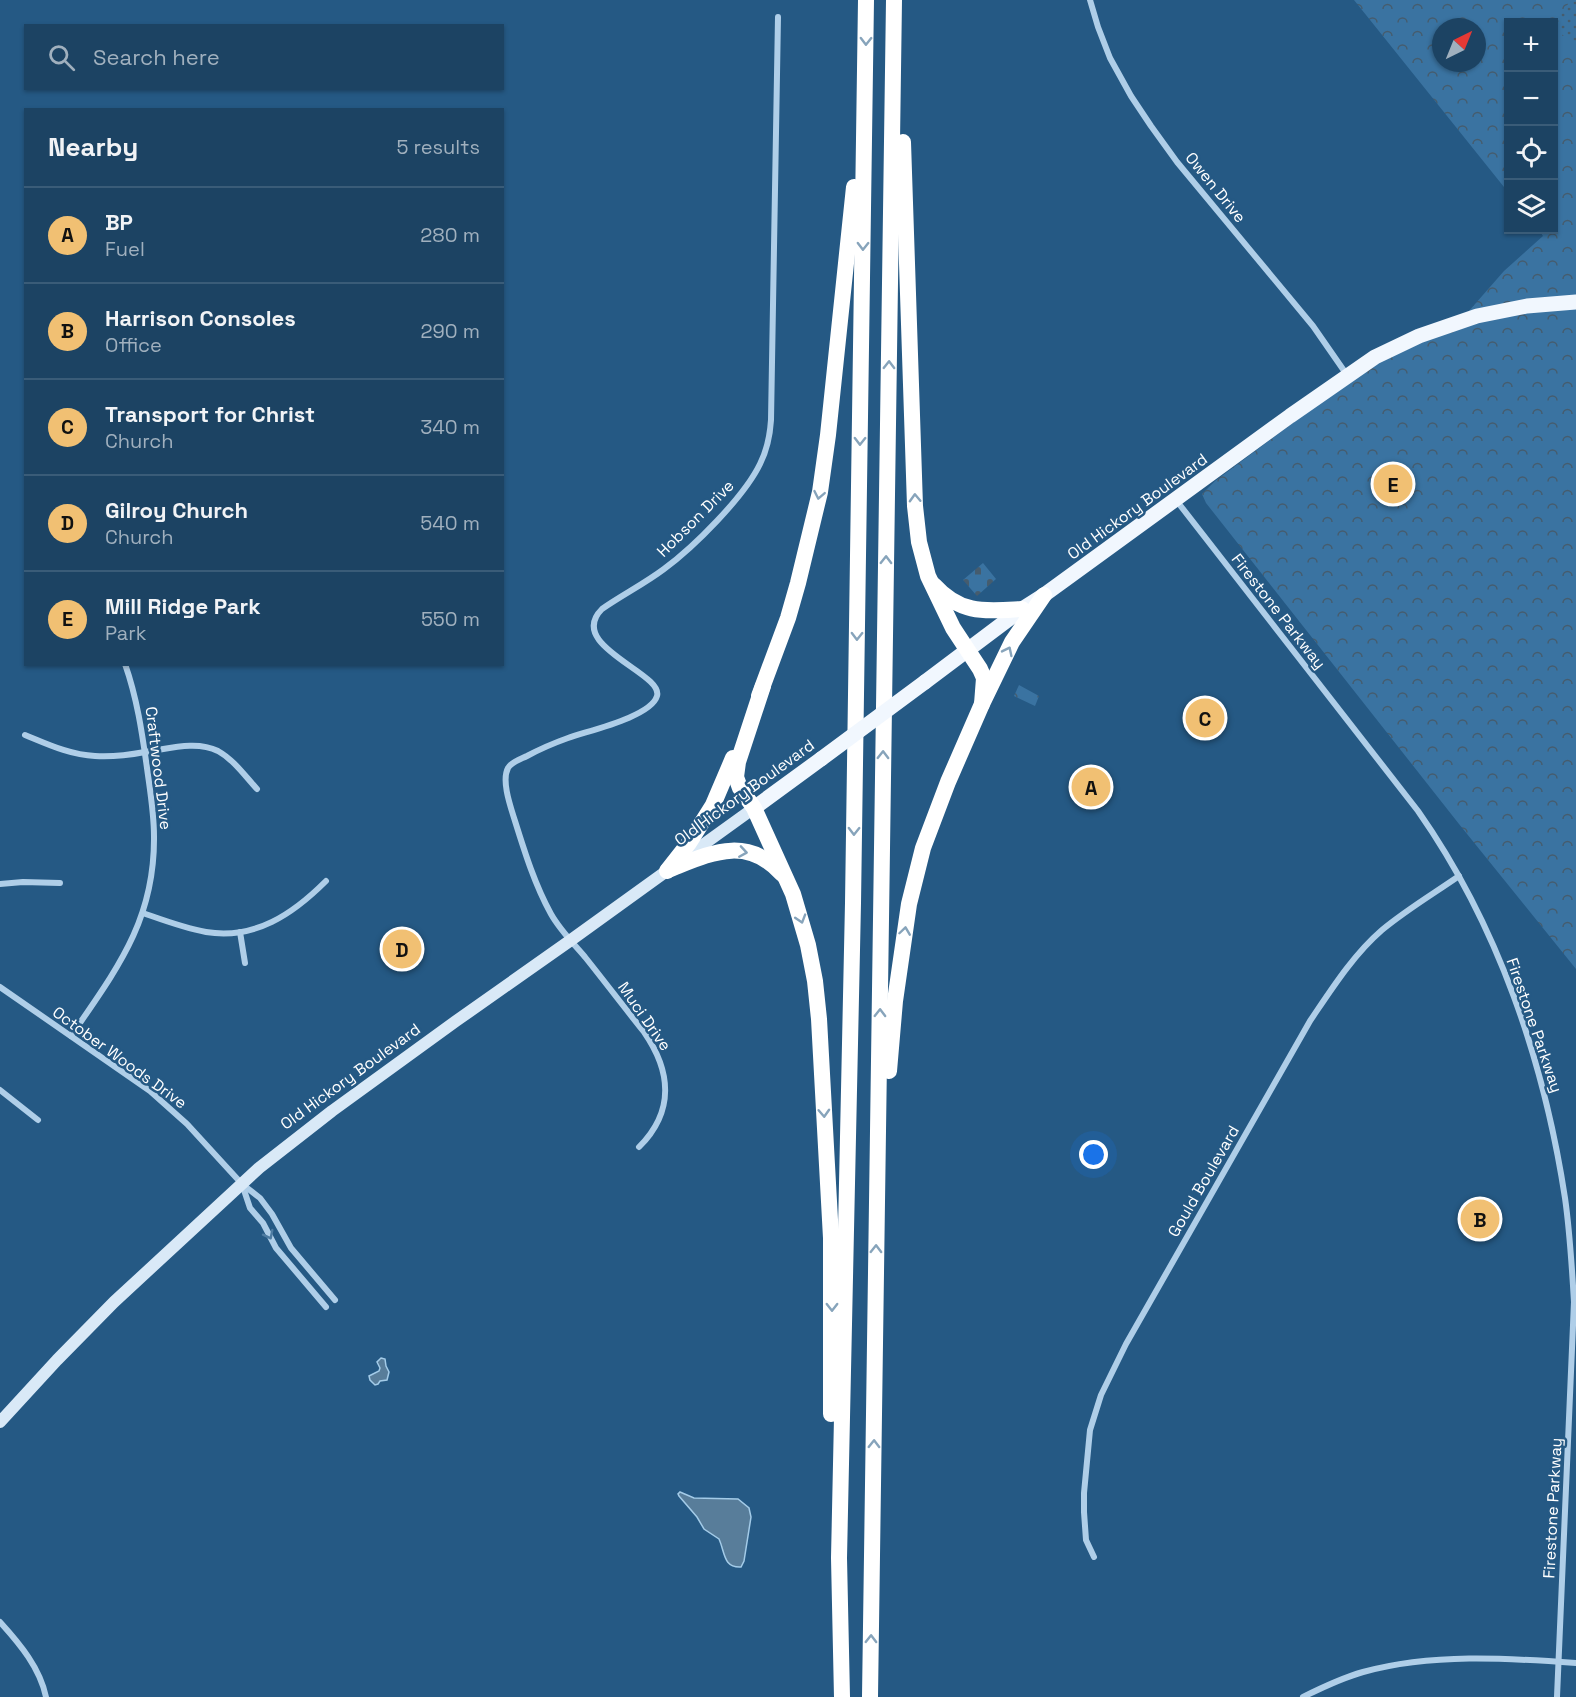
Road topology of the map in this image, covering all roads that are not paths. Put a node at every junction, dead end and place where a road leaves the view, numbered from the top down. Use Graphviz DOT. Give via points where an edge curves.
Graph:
graph roads {
  1 [pos="866,0"];
  2 [pos="896,0"];
  3 [pos="1090,0"];
  4 [pos="778,16"];
  5 [pos="865,83"];
  6 [pos="1576,302"];
  7 [pos="1347,375"];
  8 [pos="1176,499"];
  9 [pos="928,576"];
  10 [pos="1044,595"];
  11 [pos="1022,609"];
  12 [pos="967,650"];
  13 [pos="126,666"];
  14 [pos="763,686"];
  15 [pos="982,704"];
  16 [pos="25,735"];
  17 [pos="145,753"];
  18 [pos="257,789"];
  19 [pos="754,808"];
  20 [pos="667,871"];
  21 [pos="1459,876"];
  22 [pos="326,881"];
  23 [pos="60,883"];
  24 [pos="0,884"];
  25 [pos="789,884"];
  26 [pos="143,913"];
  27 [pos="240,932"];
  28 [pos="571,940"];
  29 [pos="245,963"];
  30 [pos="0,987"];
  31 [pos="71,1036"];
  32 [pos="0,1090"];
  33 [pos="38,1120"];
  34 [pos="639,1147"];
  35 [pos="242,1184"];
  36 [pos="877,1198"];
  37 [pos="335,1300"];
  38 [pos="326,1307"];
  39 [pos="0,1422"];
  40 [pos="1094,1557"];
  41 [pos="840,1558"];
  42 [pos="0,1622"];
  43 [pos="1558,1662"];
  44 [pos="1576,1663"];
  45 [pos="46,1697"];
  46 [pos="842,1697"];
  47 [pos="870,1697"];
  48 [pos="1303,1697"];
  49 [pos="1557,1697"];
  1 -- 5 [label="highway, one-way"];
  9 -- 2 [label="highway, one-way" via="918,542 915,506"];
  36 -- 2 [label="highway, one-way"];
  3 -- 7 [label="street, Owen Drive" via="1110,58 1151,126 1313,326"];
  4 -- 28 [label="street, Hobson Drive" via="771,420 765,451 747,484 693,544 664,569 596,615 598,638 654,685 656,699 635,715 540,749 507,770 507,793 529,866 552,915"];
  5 -- 14 [label="highway, one-way" via="820,492 798,583"];
  5 -- 41 [label="highway, one-way"];
  6 -- 7 [label="main road, Old Hickory Boulevard" via="1518,307 1458,321 1394,347"];
  7 -- 8 [label="main road, Old Hickory Boulevard"];
  8 -- 10 [label="main road, Old Hickory Boulevard"];
  8 -- 21 [label="street, Firestone Parkway" via="1418,811"];
  9 -- 11 [label="highway" via="946,597 966,608"];
  9 -- 12 [label="highway"];
  10 -- 11 [label="main road, Old Hickory Boulevard"];
  15 -- 10 [label="highway, one-way" via="1012,642"];
  11 -- 12 [label="main road, Old Hickory Boulevard"];
  12 -- 15 [label="highway" via="984,678"];
  12 -- 19 [label="main road, Old Hickory Boulevard, bridge"];
  13 -- 17 [label="street, Craftwood Drive"];
  14 -- 19 [label="highway" via="736,773 740,788"];
  14 -- 20 [label="highway" via="713,805"];
  36 -- 15 [label="highway, one-way" via="895,1001 909,904 923,848"];
  16 -- 17 [label="street" via="88,756"];
  17 -- 18 [label="street" via="184,746 209,748 231,760"];
  17 -- 26 [label="street, Craftwood Drive" via="154,838"];
  19 -- 20 [label="main road, Old Hickory Boulevard"];
  19 -- 25 [label="highway"];
  20 -- 25 [label="highway, one-way" via="720,851 742,851 771,863"];
  20 -- 28 [label="main road, Old Hickory Boulevard"];
  21 -- 40 [label="street, Gould Boulevard" via="1382,930 1332,989 1122,1350 1096,1409 1088,1445 1084,1512 1086,1540"];
  21 -- 43 [label="street, Firestone Parkway" via="1497,955 1534,1058 1548,1108 1568,1221 1574,1324"];
  22 -- 27 [label="street" via="289,913"];
  23 -- 24 [label="street"];
  25 -- 41 [label="highway, one-way" via="808,945 819,1020 831,1238 831,1473"];
  26 -- 27 [label="street" via="202,931"];
  26 -- 31 [label="street, Craftwood Drive" via="124,957"];
  27 -- 29 [label="street"];
  28 -- 34 [label="street, Muci Drive" via="644,1032 661,1063 664,1101 656,1126"];
  28 -- 35 [label="main road, Old Hickory Boulevard" via="339,1106"];
  30 -- 31 [label="street, October Woods Drive"];
  31 -- 35 [label="street, October Woods Drive" via="172,1109"];
  32 -- 33 [label="street"];
  35 -- 37 [label="street" via="266,1205 291,1248"];
  35 -- 38 [label="street, one-way" via="250,1208 274,1245"];
  35 -- 39 [label="main road, Old Hickory Boulevard" via="109,1306"];
  47 -- 36 [label="highway, one-way"];
  41 -- 46 [label="highway"];
  42 -- 45 [label="street" via="33,1664"];
  43 -- 44 [label="street"];
  43 -- 48 [label="street" via="1468,1659 1402,1664 1356,1674"];
  43 -- 49 [label="street, Firestone Parkway"];
}
